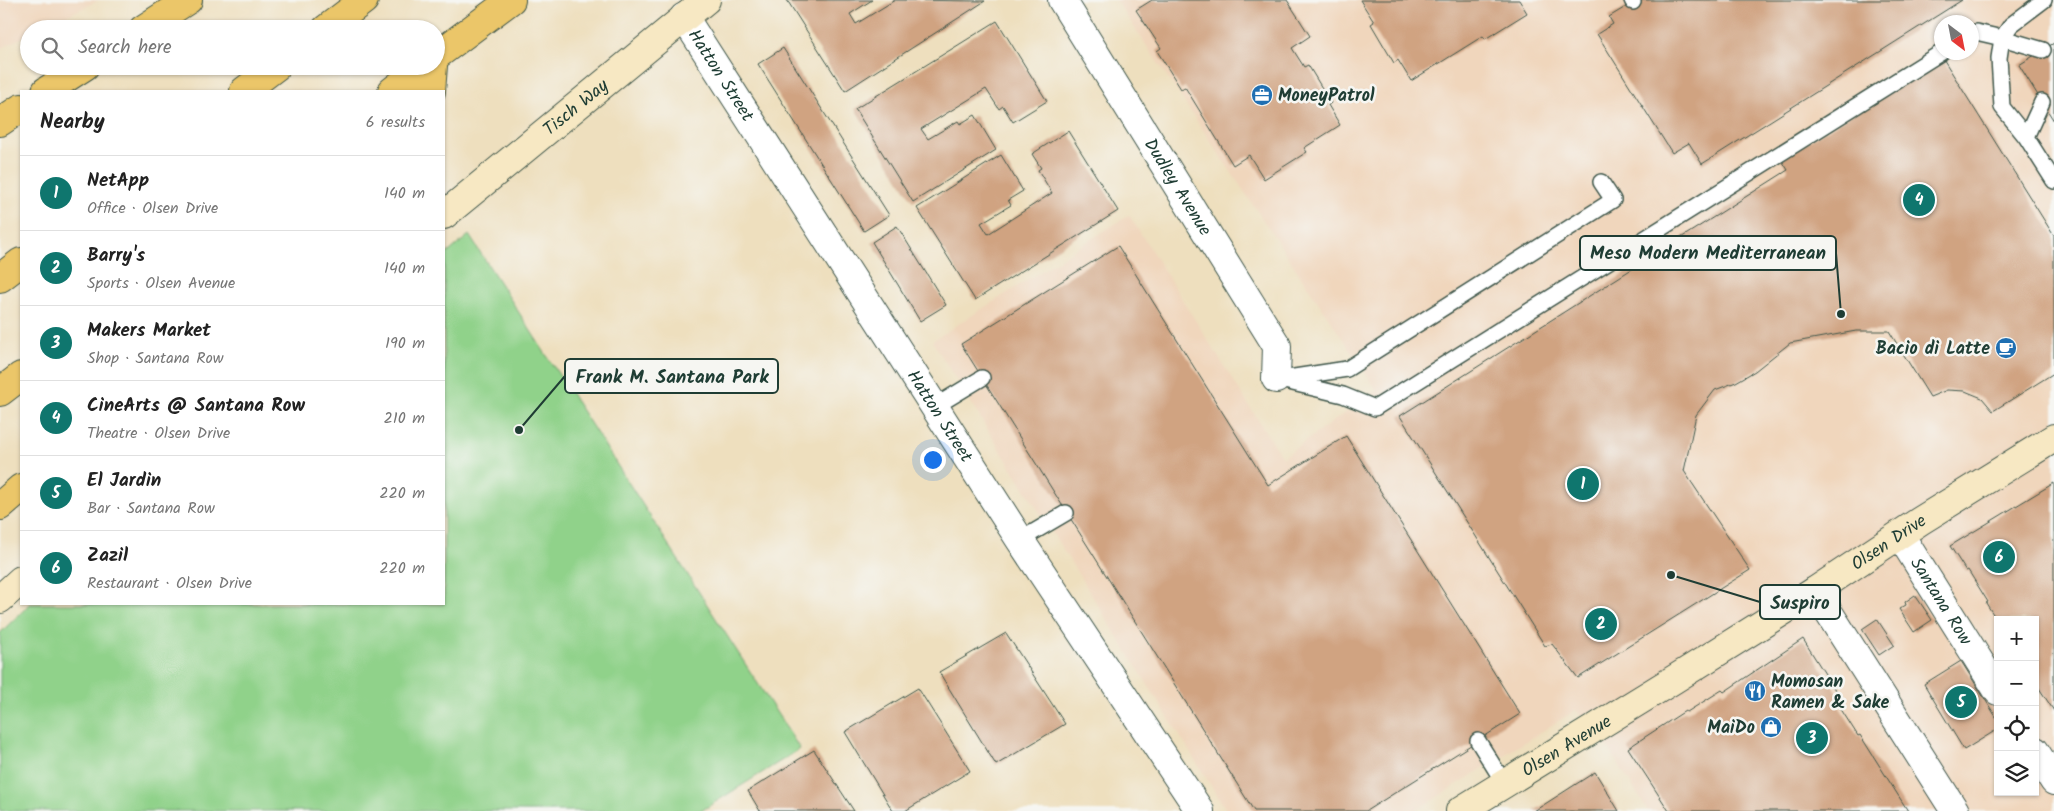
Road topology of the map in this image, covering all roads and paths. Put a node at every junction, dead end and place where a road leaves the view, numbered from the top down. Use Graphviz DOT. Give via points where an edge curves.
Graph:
graph roads {
  1 [pos="188,0"];
  2 [pos="364,0"];
  3 [pos="512,0"];
  4 [pos="706,0"];
  5 [pos="1062,0"];
  6 [pos="2044,0"];
  7 [pos="684,17"];
  8 [pos="157,20"];
  9 [pos="338,20"];
  10 [pos="1979,33"];
  11 [pos="2002,38"];
  12 [pos="445,49"];
  13 [pos="2043,50"];
  14 [pos="1934,57"];
  15 [pos="71,75"];
  16 [pos="265,75"];
  17 [pos="412,75"];
  18 [pos="432,75"];
  19 [pos="48,90"];
  20 [pos="245,90"];
  21 [pos="393,90"];
  22 [pos="431,90"];
  23 [pos="20,100"];
  24 [pos="2042,102"];
  25 [pos="0,107"];
  26 [pos="20,109"];
  27 [pos="0,122"];
  28 [pos="2026,137"];
  29 [pos="1602,182"];
  30 [pos="2054,182"];
  31 [pos="445,214"];
  32 [pos="20,263"];
  33 [pos="0,278"];
  34 [pos="20,377"];
  35 [pos="982,378"];
  36 [pos="1276,379"];
  37 [pos="0,392"];
  38 [pos="934,407"];
  39 [pos="2054,438"];
  40 [pos="20,489"];
  41 [pos="0,506"];
  42 [pos="1066,513"];
  43 [pos="1900,535"];
  44 [pos="1020,540"];
  45 [pos="20,581"];
  46 [pos="1815,590"];
  47 [pos="0,599"];
  48 [pos="1673,680"];
  49 [pos="1994,685"];
  50 [pos="1478,741"];
  51 [pos="2039,757"];
  52 [pos="2054,781"];
  53 [pos="1504,783"];
  54 [pos="1200,811"];
  55 [pos="1460,811"];
  56 [pos="1955,811"];
  1 -- 8 [label="highway"];
  2 -- 9 [label="highway"];
  3 -- 12 [label="highway"];
  4 -- 7 [label="street, Tisch Way"];
  5 -- 36 [label="street, Dudley Avenue" via="1277,346"];
  6 -- 11 [label="lane" via="2011,25"];
  7 -- 31 [label="street, Tisch Way"];
  7 -- 38 [label="street, Hatton Street"];
  10 -- 11 [label="lane"];
  11 -- 13 [label="lane"];
  11 -- 28 [label="lane" via="1999,58 2002,107"];
  14 -- 36 [label="lane" via="1375,408 1343,395"];
  15 -- 19 [label="highway"];
  16 -- 20 [label="highway"];
  17 -- 21 [label="highway"];
  18 -- 22 [label="highway"];
  23 -- 25 [label="highway"];
  24 -- 28 [label="lane"];
  26 -- 27 [label="highway"];
  28 -- 30 [label="lane"];
  29 -- 36 [label="lane" via="1613,200 1347,369"];
  32 -- 33 [label="highway"];
  34 -- 37 [label="highway"];
  35 -- 38 [label="lane"];
  38 -- 44 [label="street, Hatton Street"];
  39 -- 43 [label="street, Olsen Drive"];
  40 -- 41 [label="highway"];
  42 -- 44 [label="lane"];
  43 -- 46 [label="street, Olsen Drive"];
  43 -- 49 [label="street, Santana Row"];
  44 -- 54 [label="street, Hatton Street"];
  45 -- 47 [label="street"];
  46 -- 48 [label="street, Olsen Drive"];
  46 -- 56 [label="street"];
  48 -- 53 [label="street, Olsen Avenue"];
  50 -- 53 [label="lane"];
  51 -- 52 [label="street"];
  53 -- 55 [label="street, Olsen Avenue"];
}
